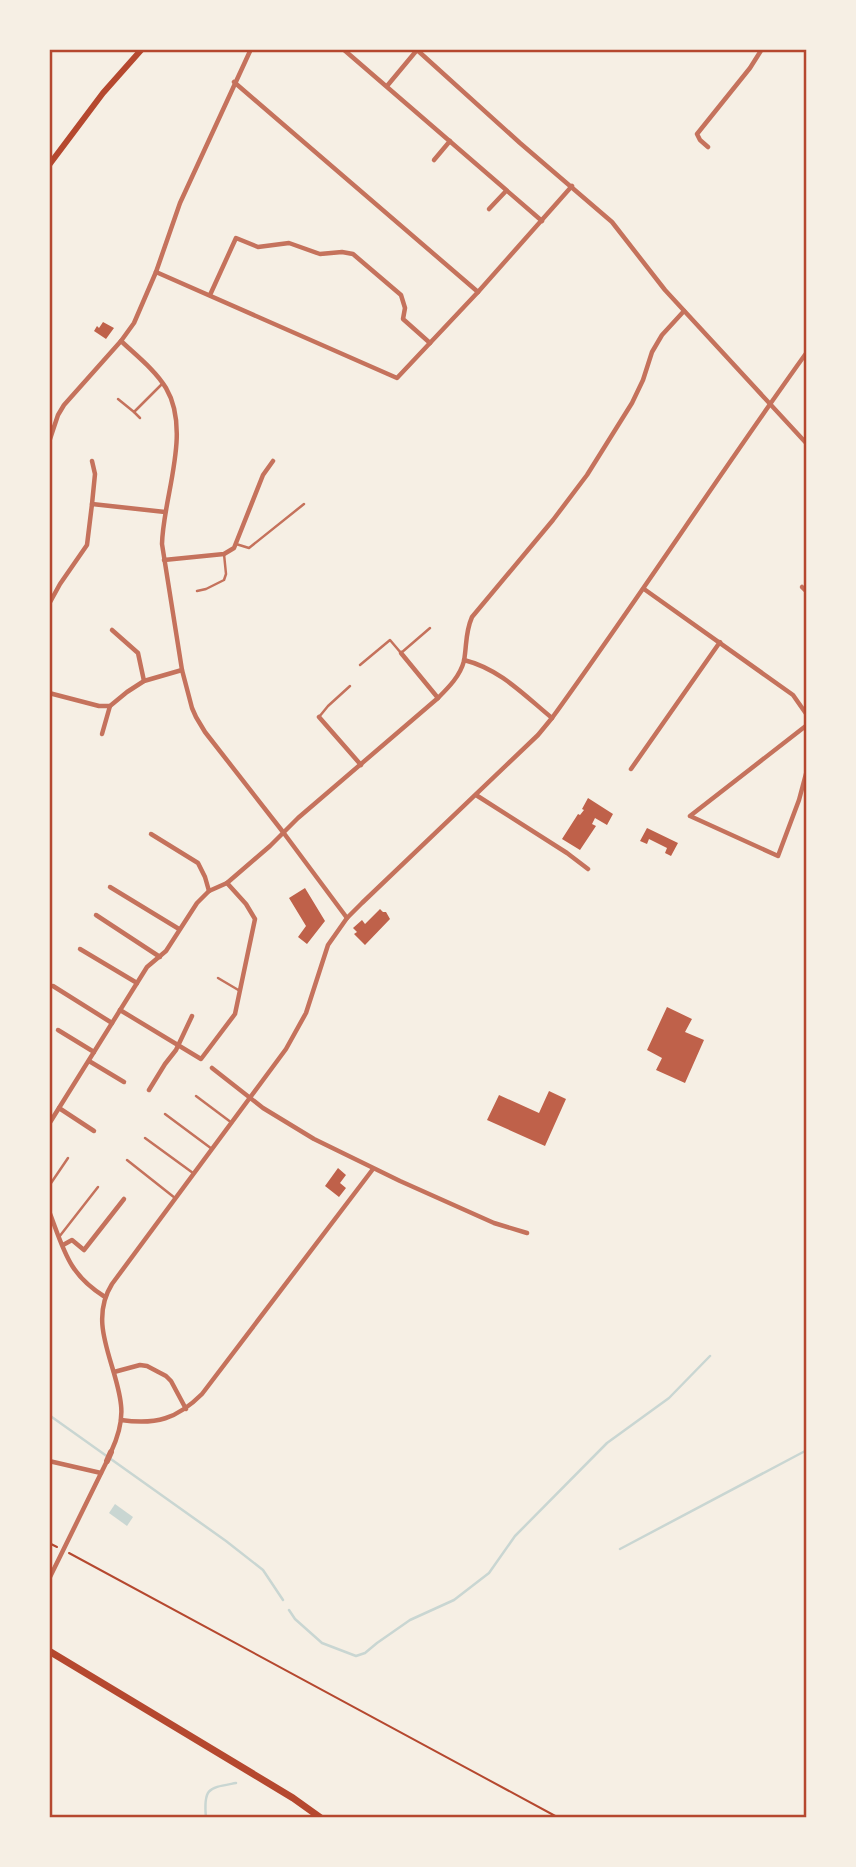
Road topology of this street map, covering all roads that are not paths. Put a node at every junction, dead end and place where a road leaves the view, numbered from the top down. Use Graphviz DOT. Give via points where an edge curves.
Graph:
graph roads {
  1 [pos="142,49"];
  2 [pos="251,49"];
  3 [pos="343,49"];
  4 [pos="417,49"];
  5 [pos="762,49"];
  6 [pos="234,82"];
  7 [pos="387,86"];
  8 [pos="450,141"];
  9 [pos="708,148"];
  10 [pos="435,160"];
  11 [pos="49,165"];
  12 [pos="572,186"];
  13 [pos="506,191"];
  14 [pos="489,209"];
  15 [pos="542,221"];
  16 [pos="156,272"];
  17 [pos="478,292"];
  18 [pos="210,295"];
  19 [pos="684,311"];
  20 [pos="121,341"];
  21 [pos="430,343"];
  22 [pos="807,352"];
  23 [pos="163,383"];
  24 [pos="118,399"];
  25 [pos="771,403"];
  26 [pos="134,412"];
  27 [pos="140,418"];
  28 [pos="49,442"];
  29 [pos="807,444"];
  30 [pos="92,461"];
  31 [pos="273,461"];
  32 [pos="92,504"];
  33 [pos="303,504"];
  34 [pos="165,512"];
  35 [pos="236,544"];
  36 [pos="224,554"];
  37 [pos="164,560"];
  38 [pos="802,587"];
  39 [pos="644,589"];
  40 [pos="197,591"];
  41 [pos="807,592"];
  42 [pos="49,604"];
  43 [pos="430,628"];
  44 [pos="112,630"];
  45 [pos="720,642"];
  46 [pos="401,653"];
  47 [pos="464,660"];
  48 [pos="360,664"];
  49 [pos="182,670"];
  50 [pos="144,681"];
  51 [pos="351,686"];
  52 [pos="49,692"];
  53 [pos="438,698"];
  54 [pos="110,706"];
  55 [pos="807,715"];
  56 [pos="319,717"];
  57 [pos="552,718"];
  58 [pos="807,725"];
  59 [pos="102,734"];
  60 [pos="360,765"];
  61 [pos="631,769"];
  62 [pos="807,770"];
  63 [pos="476,795"];
  64 [pos="283,832"];
  65 [pos="151,834"];
  66 [pos="588,869"];
  67 [pos="227,883"];
  68 [pos="110,887"];
  69 [pos="209,891"];
  70 [pos="96,915"];
  71 [pos="347,918"];
  72 [pos="179,929"];
  73 [pos="80,949"];
  74 [pos="160,957"];
  75 [pos="218,978"];
  76 [pos="137,983"];
  77 [pos="53,986"];
  78 [pos="240,992"];
  79 [pos="120,1010"];
  80 [pos="192,1016"];
  81 [pos="112,1023"];
  82 [pos="58,1030"];
  83 [pos="177,1044"];
  84 [pos="94,1052"];
  85 [pos="89,1061"];
  86 [pos="212,1068"];
  87 [pos="124,1082"];
  88 [pos="149,1090"];
  89 [pos="196,1096"];
  90 [pos="251,1097"];
  91 [pos="59,1108"];
  92 [pos="165,1114"];
  93 [pos="232,1123"];
  94 [pos="49,1124"];
  95 [pos="94,1131"];
  96 [pos="145,1138"];
  97 [pos="212,1149"];
  98 [pos="68,1158"];
  99 [pos="127,1160"];
  100 [pos="373,1169"];
  101 [pos="194,1174"];
  102 [pos="49,1186"];
  103 [pos="98,1187"];
  104 [pos="175,1198"];
  105 [pos="124,1199"];
  106 [pos="49,1211"];
  107 [pos="527,1234"];
  108 [pos="59,1237"];
  109 [pos="62,1245"];
  110 [pos="105,1297"];
  111 [pos="114,1372"];
  112 [pos="186,1409"];
  113 [pos="121,1420"];
  114 [pos="111,1452"];
  115 [pos="49,1461"];
  116 [pos="107,1461"];
  117 [pos="102,1473"];
  118 [pos="49,1579"];
  119 [pos="49,1651"];
  120 [pos="321,1818"];
  1 -- 11 [label="main road"];
  2 -- 6 [label="street"];
  3 -- 7 [label="street"];
  4 -- 7 [label="street"];
  4 -- 12 [label="street"];
  5 -- 9 [label="street" via="697,134"];
  6 -- 16 [label="street" via="180,203"];
  6 -- 17 [label="street"];
  7 -- 8 [label="street"];
  8 -- 10 [label="street"];
  8 -- 13 [label="street"];
  12 -- 15 [label="street"];
  12 -- 19 [label="street" via="612,222"];
  13 -- 14 [label="street"];
  13 -- 15 [label="street"];
  15 -- 17 [label="street"];
  16 -- 18 [label="street"];
  16 -- 20 [label="street"];
  17 -- 21 [label="street"];
  18 -- 21 [label="street" via="397,377"];
  18 -- 21 [label="street" via="236,238 258,247 289,243 312,253 347,253 401,295 404,319"];
  19 -- 25 [label="street"];
  19 -- 47 [label="street" via="662,335 632,403 587,475 472,617"];
  20 -- 23 [label="street"];
  20 -- 28 [label="street" via="64,405"];
  22 -- 25 [label="street"];
  23 -- 26 [label="lane"];
  23 -- 34 [label="street" via="176,415 175,455"];
  24 -- 26 [label="lane"];
  25 -- 29 [label="street"];
  25 -- 39 [label="street"];
  26 -- 27 [label="lane"];
  30 -- 32 [label="street"];
  31 -- 35 [label="street"];
  32 -- 34 [label="street"];
  32 -- 42 [label="street" via="87,545"];
  33 -- 35 [label="lane" via="249,548"];
  34 -- 37 [label="street"];
  35 -- 36 [label="street"];
  36 -- 37 [label="street"];
  36 -- 40 [label="lane" via="224,579"];
  37 -- 49 [label="street"];
  38 -- 41 [label="street"];
  39 -- 45 [label="street"];
  39 -- 57 [label="street"];
  43 -- 46 [label="lane"];
  44 -- 50 [label="street" via="138,653"];
  45 -- 55 [label="street" via="793,695"];
  45 -- 61 [label="street"];
  46 -- 48 [label="lane" via="390,640"];
  46 -- 53 [label="street"];
  47 -- 53 [label="street" via="455,680"];
  47 -- 57 [label="street" via="492,669"];
  49 -- 50 [label="street"];
  49 -- 64 [label="street" via="200,725"];
  50 -- 54 [label="street"];
  51 -- 56 [label="lane"];
  52 -- 54 [label="street"];
  53 -- 60 [label="street"];
  54 -- 59 [label="street"];
  56 -- 60 [label="street"];
  57 -- 63 [label="street"];
  58 -- 62 [label="street" via="690,816 778,856"];
  60 -- 64 [label="street"];
  63 -- 66 [label="street"];
  63 -- 71 [label="street"];
  64 -- 67 [label="street"];
  64 -- 71 [label="street"];
  65 -- 69 [label="street" via="198,863"];
  67 -- 69 [label="street"];
  67 -- 78 [label="street" via="255,919"];
  68 -- 72 [label="street"];
  69 -- 72 [label="street"];
  70 -- 74 [label="street"];
  71 -- 90 [label="street" via="328,944 298,1030"];
  72 -- 74 [label="street"];
  73 -- 76 [label="street"];
  74 -- 76 [label="street"];
  75 -- 78 [label="lane"];
  76 -- 79 [label="street"];
  77 -- 81 [label="street"];
  78 -- 83 [label="street" via="235,1014 201,1059"];
  79 -- 81 [label="street"];
  79 -- 83 [label="street"];
  80 -- 83 [label="street"];
  81 -- 84 [label="street"];
  82 -- 84 [label="street"];
  83 -- 88 [label="street"];
  84 -- 85 [label="street"];
  85 -- 87 [label="street"];
  85 -- 91 [label="street"];
  86 -- 90 [label="street"];
  89 -- 93 [label="lane"];
  90 -- 93 [label="street"];
  90 -- 100 [label="street" via="314,1139"];
  91 -- 94 [label="street"];
  91 -- 95 [label="street"];
  92 -- 97 [label="lane"];
  93 -- 97 [label="street"];
  96 -- 101 [label="lane"];
  97 -- 101 [label="street"];
  98 -- 102 [label="lane"];
  99 -- 104 [label="lane"];
  100 -- 107 [label="street"];
  100 -- 112 [label="street"];
  101 -- 104 [label="street"];
  103 -- 108 [label="lane"];
  104 -- 110 [label="street"];
  105 -- 109 [label="street" via="85,1250 72,1240"];
  106 -- 108 [label="street"];
  108 -- 109 [label="street"];
  109 -- 110 [label="street" via="81,1279"];
  110 -- 111 [label="street" via="103,1336"];
  111 -- 112 [label="street" via="147,1366 172,1381"];
  111 -- 113 [label="street"];
  112 -- 113 [label="street" via="153,1422"];
  113 -- 114 [label="street"];
  114 -- 116 [label="street"];
  115 -- 117 [label="street"];
  116 -- 117 [label="street"];
  117 -- 118 [label="street"];
  119 -- 120 [label="main road"];
}
